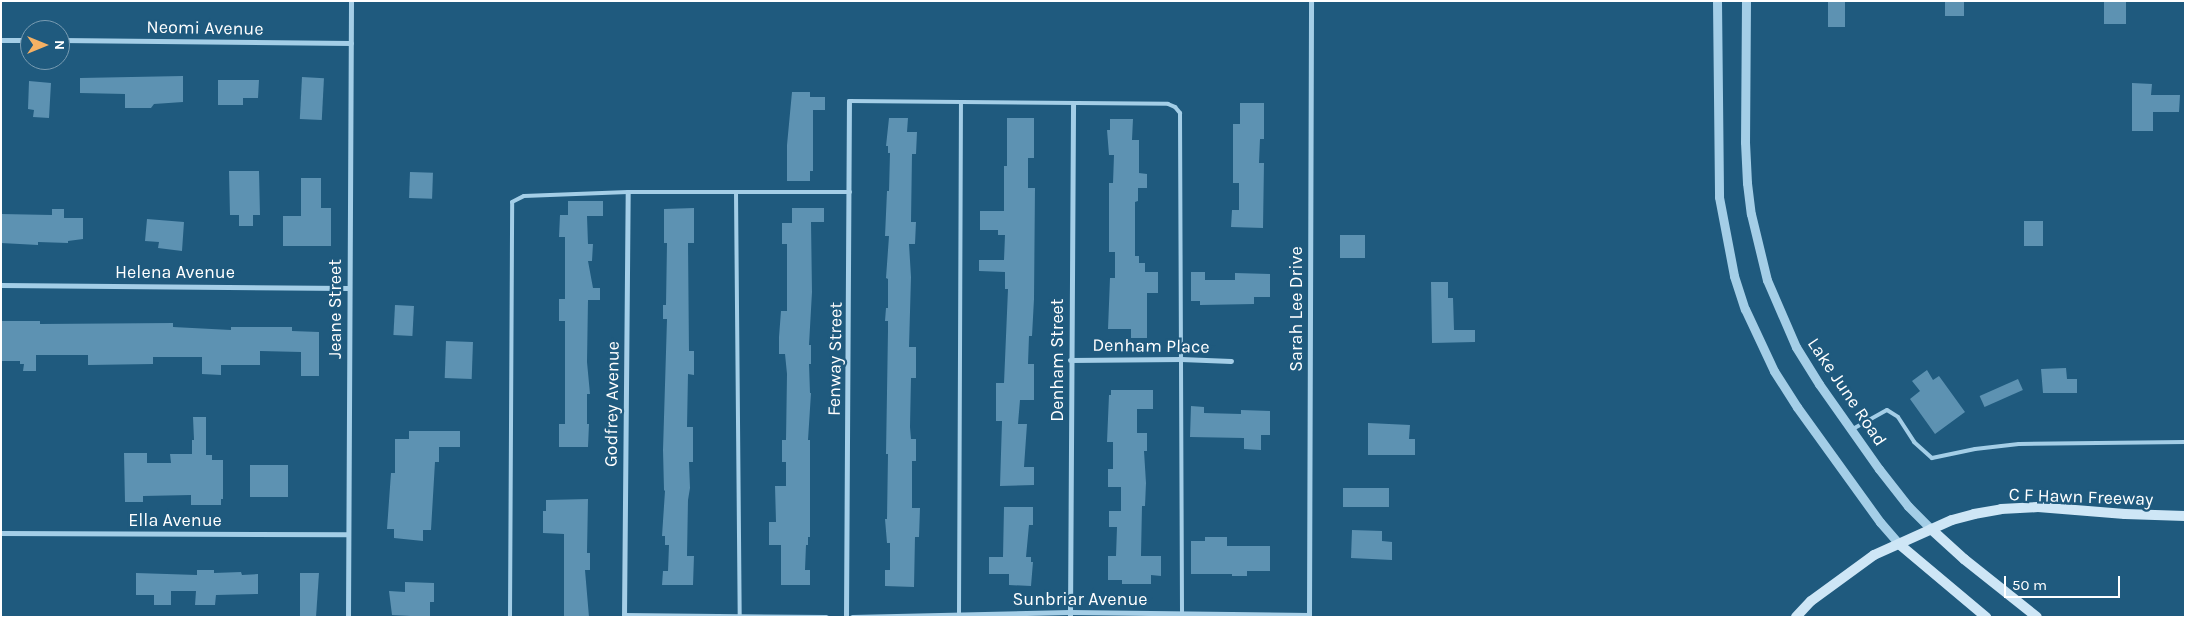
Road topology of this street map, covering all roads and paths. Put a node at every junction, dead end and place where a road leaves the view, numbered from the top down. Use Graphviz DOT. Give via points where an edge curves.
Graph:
graph roads {
  1 [pos="351,1"];
  2 [pos="1311,1"];
  3 [pos="1717,1"];
  4 [pos="1746,1"];
  5 [pos="1,40"];
  6 [pos="20,40"];
  7 [pos="70,40"];
  8 [pos="351,43"];
  9 [pos="849,101"];
  10 [pos="961,102"];
  11 [pos="1072,104"];
  12 [pos="628,192"];
  13 [pos="736,192"];
  14 [pos="850,192"];
  15 [pos="1,285"];
  16 [pos="348,288"];
  17 [pos="1181,359"];
  18 [pos="1070,360"];
  19 [pos="1231,361"];
  20 [pos="1852,430"];
  21 [pos="2185,442"];
  22 [pos="2185,516"];
  23 [pos="1931,529"];
  24 [pos="1,533"];
  25 [pos="348,534"];
  26 [pos="1899,544"];
  27 [pos="1070,614"];
  28 [pos="1182,614"];
  29 [pos="959,615"];
  30 [pos="624,616"];
  31 [pos="740,616"];
  32 [pos="1309,616"];
  33 [pos="348,617"];
  34 [pos="510,617"];
  35 [pos="826,617"];
  36 [pos="846,617"];
  37 [pos="852,617"];
  38 [pos="1796,617"];
  39 [pos="1986,617"];
  40 [pos="2037,617"];
  1 -- 8 [label="street, Jeane Street"];
  2 -- 32 [label="street, Sarah Lee Drive"];
  3 -- 26 [label="street" via="1718,197 1744,309 1774,370 1798,407"];
  4 -- 20 [label="street, Lake June Road" via="1745,150 1751,214 1759,251 1778,308 1796,347"];
  5 -- 6 [label="street"];
  7 -- 8 [label="street, Neomi Avenue"];
  8 -- 16 [label="street, Jeane Street"];
  9 -- 10 [label="lane"];
  9 -- 14 [label="street, Fenway Street"];
  10 -- 11 [label="lane"];
  10 -- 29 [label="lane"];
  11 -- 17 [label="lane" via="1168,104 1180,113"];
  11 -- 18 [label="street, Denham Street"];
  12 -- 13 [label="lane"];
  12 -- 30 [label="street, Godfrey Avenue"];
  12 -- 34 [label="lane" via="524,196 512,202"];
  13 -- 14 [label="lane"];
  13 -- 31 [label="lane"];
  14 -- 36 [label="street, Fenway Street"];
  15 -- 16 [label="street, Helena Avenue"];
  16 -- 25 [label="street, Jeane Street"];
  17 -- 18 [label="street, Denham Place"];
  17 -- 19 [label="street, Denham Place"];
  17 -- 28 [label="lane"];
  18 -- 27 [label="street, Denham Street"];
  20 -- 21 [label="lane" via="1887,410 1898,417 1914,442 1932,458 1975,448 2018,444"];
  20 -- 23 [label="street, Lake June Road" via="1908,506"];
  22 -- 23 [label="main road, C F Hawn Freeway" via="2038,507 1974,514"];
  23 -- 26 [label="main road, C F Hawn Freeway"];
  23 -- 40 [label="main road, Lake June Road"];
  24 -- 25 [label="street, Ella Avenue"];
  25 -- 33 [label="street, Jeane Street"];
  26 -- 38 [label="main road, C F Hawn Freeway" via="1874,555"];
  26 -- 39 [label="main road"];
  27 -- 28 [label="street, Sunbriar Avenue"];
  27 -- 29 [label="street, Sunbriar Avenue"];
  28 -- 32 [label="street, Sunbriar Avenue"];
  29 -- 37 [label="street, Sunbriar Avenue"];
  30 -- 31 [label="street"];
  31 -- 35 [label="street"];
}
